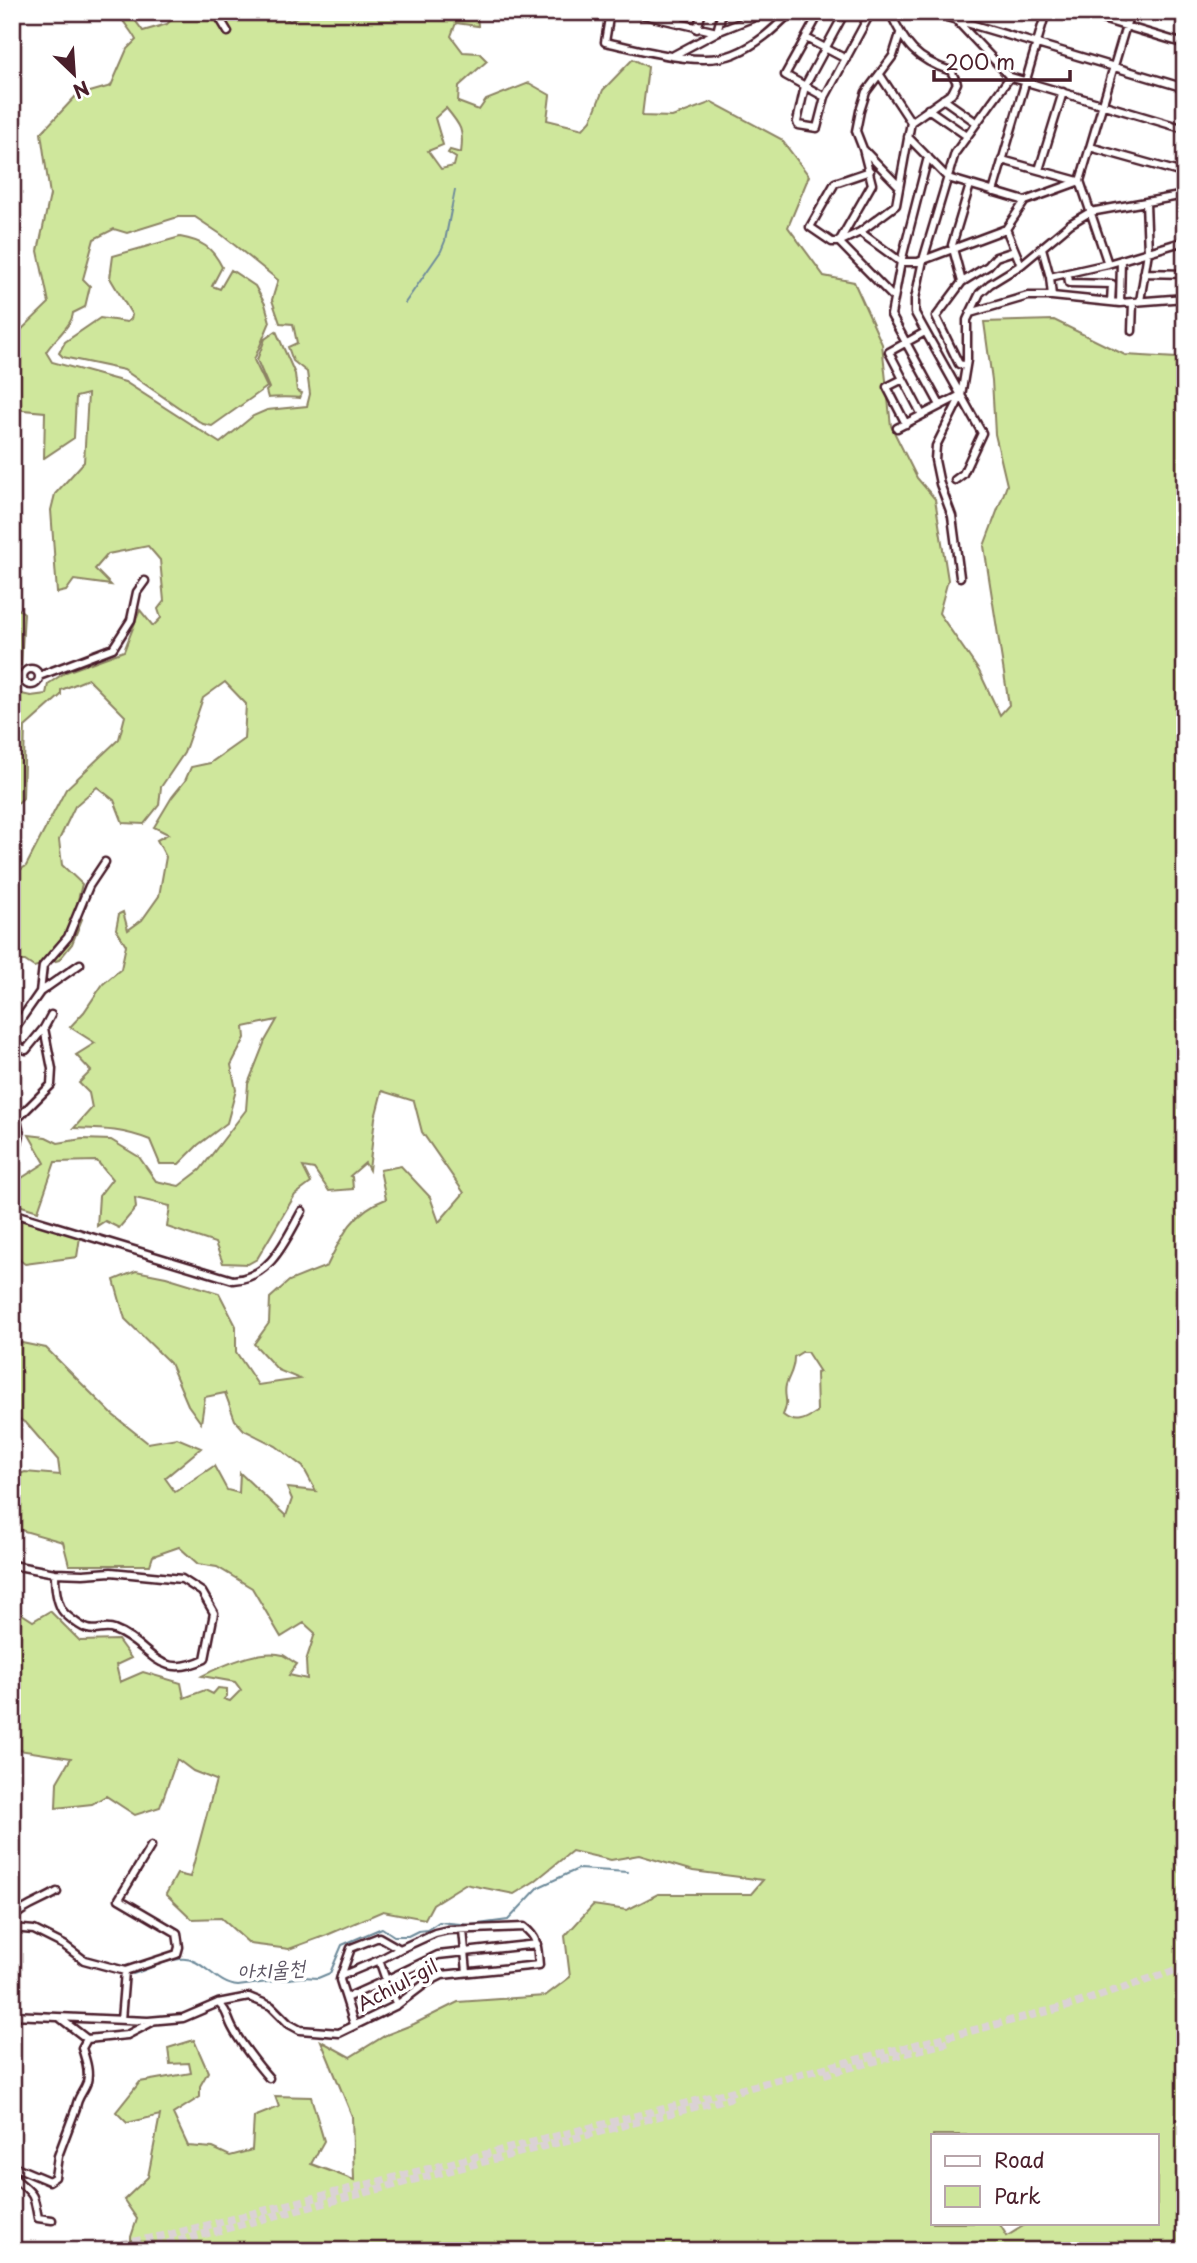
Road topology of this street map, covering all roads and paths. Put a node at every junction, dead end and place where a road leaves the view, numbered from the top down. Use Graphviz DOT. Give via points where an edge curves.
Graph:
graph roads {
  1 [pos="216,12"];
  2 [pos="610,12"];
  3 [pos="681,12"];
  4 [pos="702,12"];
  5 [pos="722,12"];
  6 [pos="747,12"];
  7 [pos="791,12"];
  8 [pos="820,12"];
  9 [pos="845,12"];
  10 [pos="871,12"];
  11 [pos="890,12"];
  12 [pos="930,12"];
  13 [pos="960,12"];
  14 [pos="1046,12"];
  15 [pos="1079,12"];
  16 [pos="1130,12"];
  17 [pos="1180,12"];
  18 [pos="636,13"];
  19 [pos="760,13"];
  20 [pos="652,15"];
  21 [pos="1185,19"];
  22 [pos="745,20"];
  23 [pos="957,20"];
  24 [pos="678,24"];
  25 [pos="1126,26"];
  26 [pos="697,29"];
  27 [pos="228,32"];
  28 [pos="717,32"];
  29 [pos="900,34"];
  30 [pos="806,38"];
  31 [pos="1036,44"];
  32 [pos="1185,44"];
  33 [pos="826,48"];
  34 [pos="674,55"];
  35 [pos="846,59"];
  36 [pos="1114,67"];
  37 [pos="880,75"];
  38 [pos="1010,76"];
  39 [pos="1025,81"];
  40 [pos="805,86"];
  41 [pos="1185,88"];
  42 [pos="1063,92"];
  43 [pos="825,97"];
  44 [pos="943,99"];
  45 [pos="1103,103"];
  46 [pos="928,109"];
  47 [pos="911,122"];
  48 [pos="977,122"];
  49 [pos="1185,129"];
  50 [pos="908,136"];
  51 [pos="967,136"];
  52 [pos="1090,147"];
  53 [pos="863,149"];
  54 [pos="1185,155"];
  55 [pos="928,157"];
  56 [pos="1002,160"];
  57 [pos="1040,170"];
  58 [pos="870,171"];
  59 [pos="1179,173"];
  60 [pos="948,178"];
  61 [pos="1080,181"];
  62 [pos="970,185"];
  63 [pos="899,186"];
  64 [pos="1185,187"];
  65 [pos="993,192"];
  66 [pos="1185,195"];
  67 [pos="1025,201"];
  68 [pos="1146,202"];
  69 [pos="1090,212"];
  70 [pos="1006,229"];
  71 [pos="860,232"];
  72 [pos="1185,241"];
  73 [pos="839,242"];
  74 [pos="1042,248"];
  75 [pos="953,250"];
  76 [pos="1014,251"];
  77 [pos="1148,252"];
  78 [pos="923,260"];
  79 [pos="1121,260"];
  80 [pos="901,262"];
  81 [pos="1108,264"];
  82 [pos="1021,265"];
  83 [pos="1144,273"];
  84 [pos="1068,274"];
  85 [pos="1185,274"];
  86 [pos="1051,277"];
  87 [pos="962,282"];
  88 [pos="1052,296"];
  89 [pos="894,298"];
  90 [pos="1185,298"];
  91 [pos="1137,301"];
  92 [pos="1111,302"];
  93 [pos="1120,303"];
  94 [pos="970,313"];
  95 [pos="1132,331"];
  96 [pos="925,332"];
  97 [pos="906,343"];
  98 [pos="966,366"];
  99 [pos="903,379"];
  100 [pos="961,396"];
  101 [pos="940,405"];
  102 [pos="922,415"];
  103 [pos="906,424"];
  104 [pos="897,428"];
  105 [pos="955,480"];
  106 [pos="960,577"];
  107 [pos="145,580"];
  108 [pos="39,676"];
  109 [pos="105,862"];
  110 [pos="80,964"];
  111 [pos="40,992"];
  112 [pos="51,1015"];
  113 [pos="44,1028"];
  114 [pos="12,1032"];
  115 [pos="12,1044"];
  116 [pos="12,1142"];
  117 [pos="302,1211"];
  118 [pos="12,1213"];
  119 [pos="12,1565"];
  120 [pos="55,1573"];
  121 [pos="151,1846"];
  122 [pos="57,1892"];
  123 [pos="12,1918"];
  124 [pos="12,1928"];
  125 [pos="463,1930"];
  126 [pos="537,1944"];
  127 [pos="400,1949"];
  128 [pos="465,1951"];
  129 [pos="379,1960"];
  130 [pos="125,1972"];
  131 [pos="467,1972"];
  132 [pos="341,1976"];
  133 [pos="386,1980"];
  134 [pos="346,1998"];
  135 [pos="218,2003"];
  136 [pos="397,2006"];
  137 [pos="12,2015"];
  138 [pos="60,2018"];
  139 [pos="121,2020"];
  140 [pos="154,2021"];
  141 [pos="354,2024"];
  142 [pos="87,2039"];
  143 [pos="269,2078"];
  144 [pos="52,2220"];
  1 -- 27 [label="street"];
  2 -- 34 [label="street" via="605,42"];
  3 -- 24 [label="street"];
  4 -- 26 [label="street"];
  5 -- 28 [label="street"];
  6 -- 22 [label="street"];
  7 -- 19 [label="street"];
  7 -- 34 [label="street" via="758,41 733,55"];
  8 -- 30 [label="street"];
  9 -- 33 [label="street"];
  10 -- 35 [label="street"];
  11 -- 29 [label="street"];
  12 -- 23 [label="street"];
  13 -- 23 [label="street"];
  14 -- 31 [label="street"];
  15 -- 25 [label="street"];
  16 -- 25 [label="street"];
  17 -- 21 [label="street"];
  18 -- 20 [label="street"];
  19 -- 22 [label="street"];
  20 -- 24 [label="street"];
  22 -- 28 [label="street"];
  23 -- 31 [label="street"];
  23 -- 38 [label="street"];
  24 -- 26 [label="street"];
  25 -- 32 [label="street"];
  25 -- 36 [label="street"];
  26 -- 28 [label="street"];
  28 -- 34 [label="street"];
  29 -- 37 [label="street"];
  29 -- 44 [label="street" via="915,54 951,71 957,83"];
  30 -- 33 [label="street"];
  30 -- 40 [label="street" via="785,75"];
  31 -- 36 [label="street"];
  31 -- 39 [label="street"];
  33 -- 35 [label="street"];
  33 -- 40 [label="street"];
  35 -- 43 [label="street"];
  36 -- 41 [label="street"];
  36 -- 45 [label="street"];
  37 -- 47 [label="street"];
  37 -- 53 [label="street" via="866,92 860,111 856,131"];
  38 -- 39 [label="street"];
  38 -- 48 [label="street"];
  39 -- 42 [label="street"];
  39 -- 56 [label="street"];
  40 -- 43 [label="street"];
  40 -- 43 [label="street" via="798,125 817,128"];
  42 -- 45 [label="street"];
  42 -- 57 [label="street"];
  44 -- 46 [label="street"];
  44 -- 48 [label="street"];
  45 -- 49 [label="street"];
  45 -- 52 [label="street"];
  46 -- 47 [label="street"];
  46 -- 51 [label="street"];
  47 -- 50 [label="street"];
  48 -- 51 [label="street"];
  50 -- 55 [label="street"];
  50 -- 63 [label="street"];
  51 -- 60 [label="street" via="955,153"];
  52 -- 59 [label="street"];
  52 -- 61 [label="street"];
  53 -- 58 [label="street"];
  53 -- 63 [label="street"];
  54 -- 59 [label="street"];
  55 -- 60 [label="street"];
  55 -- 80 [label="street"];
  56 -- 57 [label="street"];
  56 -- 65 [label="street"];
  57 -- 61 [label="street"];
  58 -- 73 [label="street" via="872,184"];
  58 -- 73 [label="street" via="835,183 810,227"];
  59 -- 64 [label="street"];
  60 -- 62 [label="street"];
  60 -- 78 [label="street"];
  61 -- 67 [label="street"];
  61 -- 69 [label="street"];
  62 -- 65 [label="street"];
  62 -- 75 [label="street"];
  63 -- 71 [label="street" via="896,205"];
  65 -- 67 [label="street"];
  66 -- 68 [label="street"];
  67 -- 70 [label="street"];
  68 -- 69 [label="street"];
  68 -- 77 [label="street"];
  69 -- 74 [label="street"];
  69 -- 81 [label="street"];
  70 -- 75 [label="street"];
  70 -- 76 [label="street"];
  71 -- 73 [label="street"];
  71 -- 80 [label="street"];
  72 -- 77 [label="street"];
  73 -- 89 [label="street"];
  74 -- 82 [label="street"];
  74 -- 86 [label="street"];
  75 -- 78 [label="street"];
  75 -- 87 [label="street"];
  76 -- 82 [label="street"];
  76 -- 87 [label="street" via="996,257"];
  77 -- 79 [label="street"];
  77 -- 83 [label="street"];
  78 -- 80 [label="street"];
  78 -- 96 [label="street" via="915,313"];
  79 -- 81 [label="street"];
  79 -- 93 [label="street"];
  80 -- 89 [label="street"];
  81 -- 84 [label="street"];
  82 -- 94 [label="street" via="980,293"];
  83 -- 85 [label="street"];
  83 -- 91 [label="street"];
  84 -- 86 [label="street"];
  84 -- 92 [label="street" via="1069,283 1112,284"];
  86 -- 88 [label="street"];
  87 -- 98 [label="street" via="936,317 959,364"];
  88 -- 92 [label="street"];
  88 -- 94 [label="street" via="1028,296"];
  89 -- 97 [label="street" via="891,314"];
  90 -- 91 [label="street"];
  91 -- 93 [label="street"];
  91 -- 95 [label="street"];
  92 -- 93 [label="street"];
  94 -- 98 [label="street"];
  96 -- 97 [label="street"];
  96 -- 100 [label="street"];
  97 -- 99 [label="street" via="889,352"];
  97 -- 101 [label="street"];
  98 -- 100 [label="street"];
  99 -- 102 [label="street"];
  99 -- 103 [label="street" via="887,387"];
  100 -- 101 [label="street"];
  100 -- 105 [label="street" via="982,433"];
  100 -- 106 [label="street" via="940,436 935,460 952,516"];
  101 -- 102 [label="street"];
  102 -- 103 [label="street"];
  103 -- 104 [label="street"];
  107 -- 108 [label="street" via="136,592 131,620 113,648"];
  109 -- 111 [label="street" via="89,886 68,937 43,966"];
  110 -- 111 [label="street"];
  111 -- 114 [label="street"];
  112 -- 113 [label="street"];
  113 -- 115 [label="street" via="26,1051"];
  113 -- 116 [label="street" via="51,1085 18,1119 18,1143"];
  117 -- 118 [label="street" via="273,1259 257,1273 233,1280"];
  119 -- 120 [label="street"];
  120 -- 120 [label="street" via="62,1610 87,1629 113,1629 153,1658 172,1665 187,1667 205,1659 215,1613 202,1592 182,1579 111,1572"];
  121 -- 130 [label="street" via="119,1899 174,1930 179,1947 177,1954"];
  122 -- 123 [label="street"];
  124 -- 130 [label="street" via="34,1930 84,1960"];
  125 -- 126 [label="street, Achiul-gil" via="524,1927"];
  125 -- 127 [label="street, Achiul-gil" via="435,1933"];
  125 -- 128 [label="street"];
  126 -- 128 [label="street"];
  126 -- 131 [label="street, Achiul-gil" via="539,1965"];
  127 -- 129 [label="street"];
  127 -- 132 [label="street, Achiul-gil" via="379,1937 351,1948"];
  128 -- 131 [label="street"];
  128 -- 133 [label="street" via="438,1955"];
  129 -- 132 [label="street"];
  129 -- 133 [label="street"];
  130 -- 139 [label="street"];
  131 -- 136 [label="street, Achiul-gil" via="442,1975"];
  132 -- 134 [label="street"];
  133 -- 134 [label="street"];
  133 -- 136 [label="street"];
  134 -- 141 [label="street"];
  135 -- 140 [label="street, Achiul-gil" via="183,2018"];
  135 -- 141 [label="street, Achiul-gil" via="249,1997 271,2006 300,2029 338,2033"];
  135 -- 143 [label="street"];
  136 -- 141 [label="street, Achiul-gil"];
  137 -- 138 [label="street, Achiul-gil"];
  138 -- 139 [label="street, Achiul-gil"];
  138 -- 142 [label="street"];
  139 -- 140 [label="street, Achiul-gil"];
  140 -- 142 [label="street" via="127,2035"];
  142 -- 144 [label="street" via="82,2048 88,2081 76,2100 55,2177 50,2181 18,2168 12,2176 34,2196 38,2218"];
}
